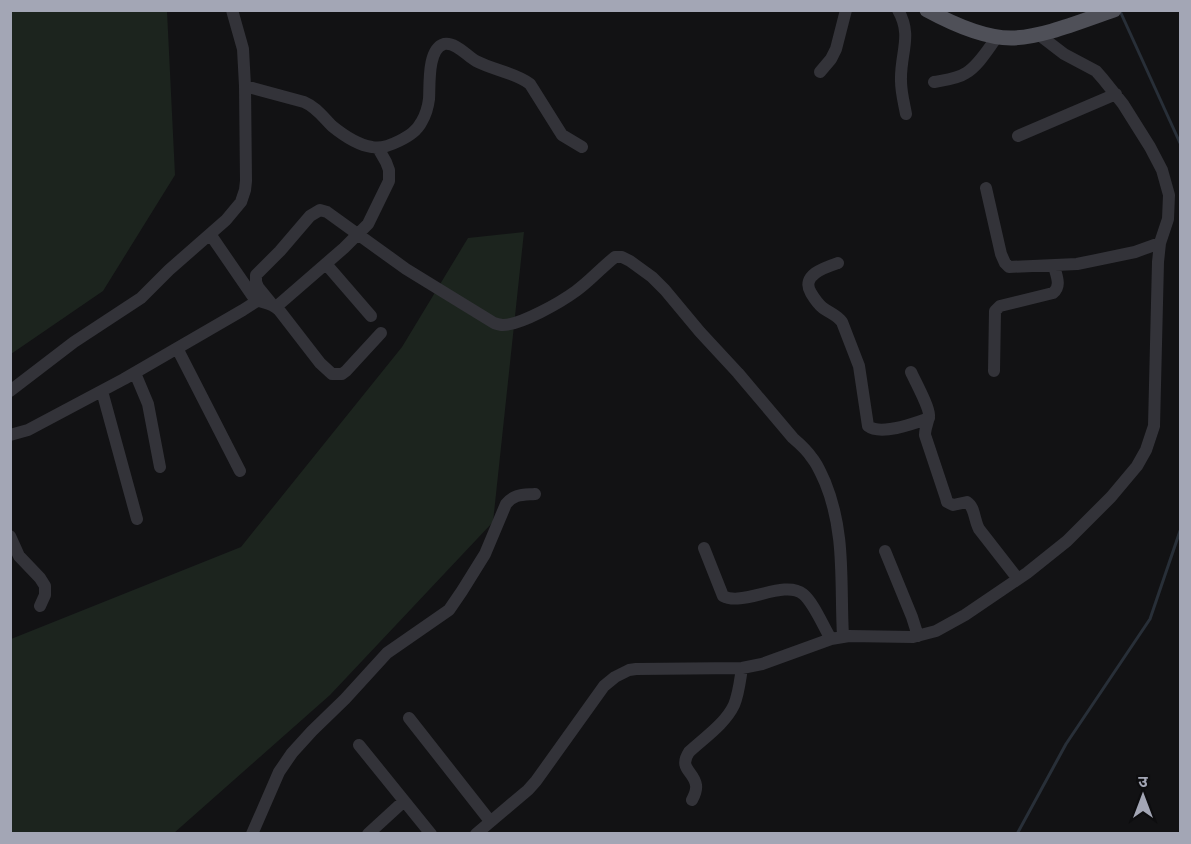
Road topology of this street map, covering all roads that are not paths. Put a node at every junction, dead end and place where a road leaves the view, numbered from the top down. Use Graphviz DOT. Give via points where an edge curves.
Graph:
graph roads {
  1 [pos="232,10"];
  2 [pos="846,10"];
  3 [pos="898,10"];
  4 [pos="927,10"];
  5 [pos="1114,10"];
  6 [pos="1038,34"];
  7 [pos="997,37"];
  8 [pos="820,72"];
  9 [pos="934,82"];
  10 [pos="245,86"];
  11 [pos="1116,94"];
  12 [pos="906,114"];
  13 [pos="1018,136"];
  14 [pos="582,147"];
  15 [pos="378,148"];
  16 [pos="986,188"];
  17 [pos="210,234"];
  18 [pos="358,235"];
  19 [pos="1160,243"];
  20 [pos="838,262"];
  21 [pos="326,264"];
  22 [pos="1054,266"];
  23 [pos="257,301"];
  24 [pos="273,305"];
  25 [pos="371,316"];
  26 [pos="381,333"];
  27 [pos="177,348"];
  28 [pos="994,371"];
  29 [pos="911,372"];
  30 [pos="135,373"];
  31 [pos="10,391"];
  32 [pos="102,391"];
  33 [pos="929,418"];
  34 [pos="10,435"];
  35 [pos="160,467"];
  36 [pos="240,471"];
  37 [pos="535,494"];
  38 [pos="137,519"];
  39 [pos="10,536"];
  40 [pos="704,548"];
  41 [pos="885,551"];
  42 [pos="1018,579"];
  43 [pos="40,606"];
  44 [pos="918,636"];
  45 [pos="837,638"];
  46 [pos="742,668"];
  47 [pos="410,718"];
  48 [pos="359,745"];
  49 [pos="692,800"];
  50 [pos="404,801"];
  51 [pos="490,821"];
  52 [pos="252,834"];
  53 [pos="368,834"];
  54 [pos="431,834"];
  55 [pos="476,834"];
  1 -- 10 [label="street" via="243,49"];
  2 -- 8 [label="street" via="836,49"];
  3 -- 12 [label="street" via="906,33 901,81"];
  4 -- 7 [label="main road"];
  5 -- 6 [label="main road"];
  6 -- 7 [label="main road"];
  6 -- 11 [label="street" via="1096,72"];
  7 -- 9 [label="street" via="966,73"];
  10 -- 15 [label="street" via="309,104 343,134"];
  10 -- 17 [label="street" via="245,190 241,202"];
  11 -- 13 [label="street"];
  11 -- 19 [label="street" via="1150,147 1166,182 1168,219"];
  14 -- 15 [label="street" via="562,135 531,84 444,44 437,49 431,64 429,101 417,130 396,143"];
  15 -- 18 [label="street" via="389,170 389,181 373,217"];
  16 -- 22 [label="street" via="1007,265"];
  17 -- 23 [label="street"];
  17 -- 31 [label="street" via="141,298"];
  18 -- 21 [label="street"];
  18 -- 24 [label="street" via="323,210 310,216 256,274 258,287"];
  18 -- 45 [label="street" via="406,269 501,325 525,319 575,292 615,257 630,261 652,278 820,470 834,508 840,540"];
  19 -- 22 [label="street" via="1100,260"];
  19 -- 42 [label="street" via="1154,426 1148,444 1137,466 1111,497 1066,541"];
  20 -- 33 [label="street" via="812,276 807,287 819,305 842,322 859,366 868,426 890,429"];
  21 -- 24 [label="street"];
  21 -- 25 [label="street"];
  22 -- 28 [label="street" via="1056,291 1000,306 995,311"];
  23 -- 24 [label="street"];
  23 -- 27 [label="street"];
  24 -- 26 [label="street" via="332,374 346,371"];
  27 -- 30 [label="street"];
  27 -- 36 [label="street"];
  29 -- 33 [label="street"];
  30 -- 32 [label="street"];
  30 -- 35 [label="street" via="148,404"];
  32 -- 34 [label="street" via="28,430"];
  32 -- 38 [label="street"];
  33 -- 42 [label="street" via="925,429 927,442 947,502 969,502 979,529"];
  37 -- 52 [label="street" via="511,497 485,554 449,610 387,653 292,753 279,772"];
  39 -- 43 [label="street" via="19,556 45,586"];
  40 -- 45 [label="street" via="723,596 735,599 798,591"];
  41 -- 44 [label="street"];
  42 -- 44 [label="street" via="965,615"];
  44 -- 45 [label="street"];
  45 -- 46 [label="street"];
  46 -- 49 [label="street" via="733,706 720,725 686,757 686,768 696,785"];
  46 -- 51 [label="street" via="636,669 615,677 604,686 536,782"];
  47 -- 51 [label="street"];
  48 -- 50 [label="street"];
  50 -- 53 [label="street"];
  50 -- 54 [label="street"];
  51 -- 55 [label="street"];
}
